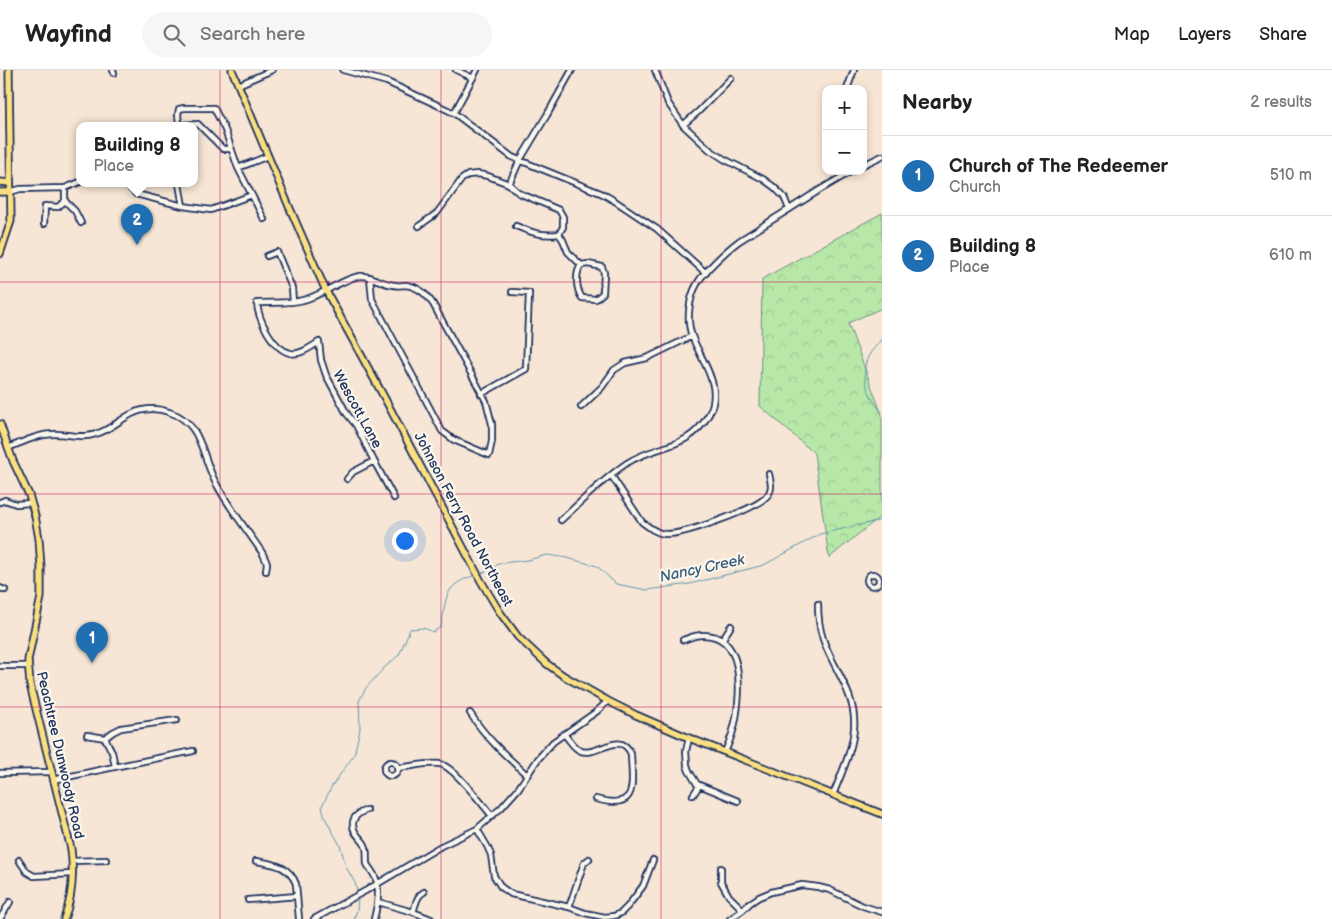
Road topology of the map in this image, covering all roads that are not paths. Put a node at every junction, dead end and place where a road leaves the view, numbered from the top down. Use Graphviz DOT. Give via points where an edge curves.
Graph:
graph roads {
  1 [pos="10,70"];
  2 [pos="232,70"];
  3 [pos="272,70"];
  4 [pos="343,70"];
  5 [pos="456,70"];
  6 [pos="477,70"];
  7 [pos="572,70"];
  8 [pos="655,70"];
  9 [pos="854,70"];
  10 [pos="473,78"];
  11 [pos="731,78"];
  12 [pos="238,85"];
  13 [pos="848,85"];
  14 [pos="454,113"];
  15 [pos="179,122"];
  16 [pos="198,124"];
  17 [pos="683,125"];
  18 [pos="230,148"];
  19 [pos="268,156"];
  20 [pos="882,156"];
  21 [pos="520,160"];
  22 [pos="867,163"];
  23 [pos="238,168"];
  24 [pos="842,175"];
  25 [pos="0,182"];
  26 [pos="10,183"];
  27 [pos="76,184"];
  28 [pos="509,184"];
  29 [pos="129,187"];
  30 [pos="180,187"];
  31 [pos="65,188"];
  32 [pos="20,189"];
  33 [pos="0,192"];
  34 [pos="10,192"];
  35 [pos="252,195"];
  36 [pos="65,202"];
  37 [pos="183,206"];
  38 [pos="789,209"];
  39 [pos="264,219"];
  40 [pos="81,223"];
  41 [pos="44,224"];
  42 [pos="419,226"];
  43 [pos="516,226"];
  44 [pos="559,234"];
  45 [pos="0,254"];
  46 [pos="267,256"];
  47 [pos="581,265"];
  48 [pos="706,273"];
  49 [pos="370,277"];
  50 [pos="326,291"];
  51 [pos="512,292"];
  52 [pos="293,302"];
  53 [pos="692,336"];
  54 [pos="481,394"];
  55 [pos="581,407"];
  56 [pos="0,424"];
  57 [pos="8,448"];
  58 [pos="374,461"];
  59 [pos="769,474"];
  60 [pos="611,475"];
  61 [pos="347,479"];
  62 [pos="394,498"];
  63 [pos="0,502"];
  64 [pos="31,503"];
  65 [pos="561,520"];
  66 [pos="266,570"];
  67 [pos="818,604"];
  68 [pos="731,626"];
  69 [pos="683,640"];
  70 [pos="722,640"];
  71 [pos="0,666"];
  72 [pos="28,666"];
  73 [pos="608,701"];
  74 [pos="470,713"];
  75 [pos="177,720"];
  76 [pos="564,734"];
  77 [pos="87,735"];
  78 [pos="105,738"];
  79 [pos="689,738"];
  80 [pos="193,751"];
  81 [pos="726,752"];
  82 [pos="115,766"];
  83 [pos="397,768"];
  84 [pos="51,772"];
  85 [pos="0,773"];
  86 [pos="526,775"];
  87 [pos="53,780"];
  88 [pos="699,786"];
  89 [pos="693,795"];
  90 [pos="833,795"];
  91 [pos="596,799"];
  92 [pos="738,801"];
  93 [pos="367,810"];
  94 [pos="882,814"];
  95 [pos="492,816"];
  96 [pos="477,829"];
  97 [pos="589,859"];
  98 [pos="19,860"];
  99 [pos="106,860"];
  100 [pos="654,860"];
  101 [pos="72,861"];
  102 [pos="256,861"];
  103 [pos="721,868"];
  104 [pos="73,874"];
  105 [pos="377,884"];
  106 [pos="424,892"];
  107 [pos="297,896"];
  108 [pos="248,900"];
  109 [pos="10,902"];
  110 [pos="378,902"];
  111 [pos="569,907"];
  112 [pos="743,910"];
  113 [pos="413,912"];
  114 [pos="881,912"];
  115 [pos="0,919"];
  116 [pos="64,919"];
  117 [pos="299,919"];
  118 [pos="314,919"];
  119 [pos="374,919"];
  120 [pos="431,919"];
  121 [pos="730,919"];
  122 [pos="876,919"];
  1 -- 26 [label="main road"];
  2 -- 12 [label="main road, Johnson Ferry Road Northeast"];
  3 -- 12 [label="street"];
  4 -- 14 [label="street" via="387,82"];
  5 -- 10 [label="street"];
  6 -- 10 [label="street"];
  7 -- 21 [label="street"];
  8 -- 17 [label="street" via="668,103"];
  9 -- 13 [label="street"];
  10 -- 14 [label="street"];
  11 -- 17 [label="street"];
  12 -- 19 [label="main road, Johnson Ferry Road Northeast"];
  14 -- 21 [label="street"];
  15 -- 18 [label="street" via="179,110 184,108 214,108"];
  16 -- 18 [label="street" via="223,148"];
  17 -- 38 [label="street" via="710,150 774,187 784,197"];
  18 -- 23 [label="street"];
  19 -- 23 [label="street"];
  19 -- 50 [label="main road, Johnson Ferry Road Northeast"];
  20 -- 22 [label="street"];
  21 -- 28 [label="street"];
  21 -- 48 [label="street" via="615,201 658,229"];
  23 -- 35 [label="street"];
  24 -- 38 [label="street"];
  25 -- 26 [label="main road"];
  26 -- 32 [label="street"];
  26 -- 34 [label="main road"];
  27 -- 31 [label="street"];
  28 -- 42 [label="street" via="488,176 468,175 437,213"];
  28 -- 44 [label="street" via="519,194 559,210 563,227"];
  29 -- 37 [label="street" via="136,194"];
  30 -- 37 [label="street"];
  31 -- 32 [label="street"];
  31 -- 36 [label="street"];
  32 -- 34 [label="street"];
  33 -- 34 [label="main road"];
  34 -- 45 [label="main road" via="11,221"];
  35 -- 37 [label="street" via="211,210"];
  35 -- 39 [label="street"];
  36 -- 40 [label="street"];
  36 -- 41 [label="street" via="58,207 45,206"];
  38 -- 48 [label="street" via="739,241"];
  43 -- 44 [label="street" via="546,235"];
  44 -- 47 [label="street" via="568,252"];
  46 -- 52 [label="street" via="277,252 292,288"];
  47 -- 47 [label="street" via="578,292 582,298 596,299 603,293 602,267"];
  48 -- 53 [label="street" via="692,297 689,323"];
  49 -- 50 [label="street, Wescott Lane" via="348,279"];
  49 -- 54 [label="street" via="420,289 426,295"];
  49 -- 54 [label="street" via="372,299 442,431 454,440 489,455 492,424"];
  50 -- 52 [label="street, Wescott Lane"];
  50 -- 73 [label="main road, Johnson Ferry Road Northeast" via="499,612 518,637 547,664"];
  51 -- 54 [label="street" via="529,293 526,369"];
  52 -- 58 [label="street, Wescott Lane" via="257,303 263,326 281,348 291,354 319,342 326,375"];
  53 -- 55 [label="street" via="614,370"];
  53 -- 60 [label="street" via="713,384 710,412 692,436 634,459"];
  56 -- 57 [label="main road, Peachtree Dunwoody Road"];
  57 -- 64 [label="main road, Peachtree Dunwoody Road"];
  57 -- 66 [label="street" via="45,435 94,435 142,410 158,409 180,416 195,431 216,483 263,554"];
  58 -- 61 [label="street"];
  58 -- 62 [label="street, Wescott Lane"];
  59 -- 60 [label="street" via="771,490 764,501 683,532 664,534 642,522"];
  60 -- 65 [label="street"];
  63 -- 64 [label="street"];
  64 -- 72 [label="main road, Peachtree Dunwoody Road" via="42,590"];
  67 -- 90 [label="street" via="823,639 853,707 854,718 852,740"];
  68 -- 70 [label="street"];
  69 -- 70 [label="street" via="704,635"];
  70 -- 81 [label="street" via="733,653 738,682 736,720"];
  71 -- 72 [label="street"];
  72 -- 84 [label="main road, Peachtree Dunwoody Road"];
  73 -- 76 [label="street"];
  73 -- 79 [label="main road, Johnson Ferry Road Northeast"];
  74 -- 86 [label="street" via="480,728"];
  75 -- 78 [label="street" via="120,728"];
  76 -- 86 [label="street"];
  76 -- 91 [label="street" via="576,748 586,752 615,743 630,750 632,791 628,797 618,803"];
  77 -- 78 [label="street"];
  78 -- 82 [label="street"];
  79 -- 81 [label="main road, Johnson Ferry Road Northeast"];
  79 -- 88 [label="street" via="687,765"];
  80 -- 82 [label="street"];
  81 -- 90 [label="main road, Johnson Ferry Road Northeast"];
  82 -- 87 [label="street"];
  83 -- 95 [label="street" via="446,765"];
  84 -- 85 [label="street"];
  84 -- 87 [label="main road, Peachtree Dunwoody Road"];
  86 -- 95 [label="street" via="518,789"];
  87 -- 101 [label="main road, Peachtree Dunwoody Road"];
  88 -- 89 [label="street"];
  88 -- 92 [label="street"];
  90 -- 94 [label="main road, Johnson Ferry Road Northeast"];
  93 -- 105 [label="street" via="359,812 352,822 354,831 366,846 367,863"];
  95 -- 96 [label="street"];
  96 -- 105 [label="street"];
  96 -- 111 [label="street" via="491,855 494,876 501,887 510,894"];
  97 -- 111 [label="street" via="584,863"];
  98 -- 104 [label="street" via="34,876"];
  99 -- 101 [label="street"];
  100 -- 111 [label="street" via="643,886 621,913 605,917"];
  101 -- 104 [label="main road, Peachtree Dunwoody Road"];
  102 -- 107 [label="street" via="284,868 294,879"];
  103 -- 112 [label="street" via="721,882 728,896"];
  104 -- 116 [label="main road, Peachtree Dunwoody Road"];
  105 -- 110 [label="street"];
  105 -- 118 [label="street"];
  106 -- 113 [label="street" via="418,897"];
  107 -- 108 [label="street"];
  107 -- 117 [label="street"];
  109 -- 115 [label="street"];
  110 -- 113 [label="street"];
  110 -- 119 [label="street"];
  112 -- 114 [label="street" via="765,895 802,885 830,890"];
  112 -- 121 [label="street"];
  113 -- 120 [label="street"];
  114 -- 122 [label="street"];
}
